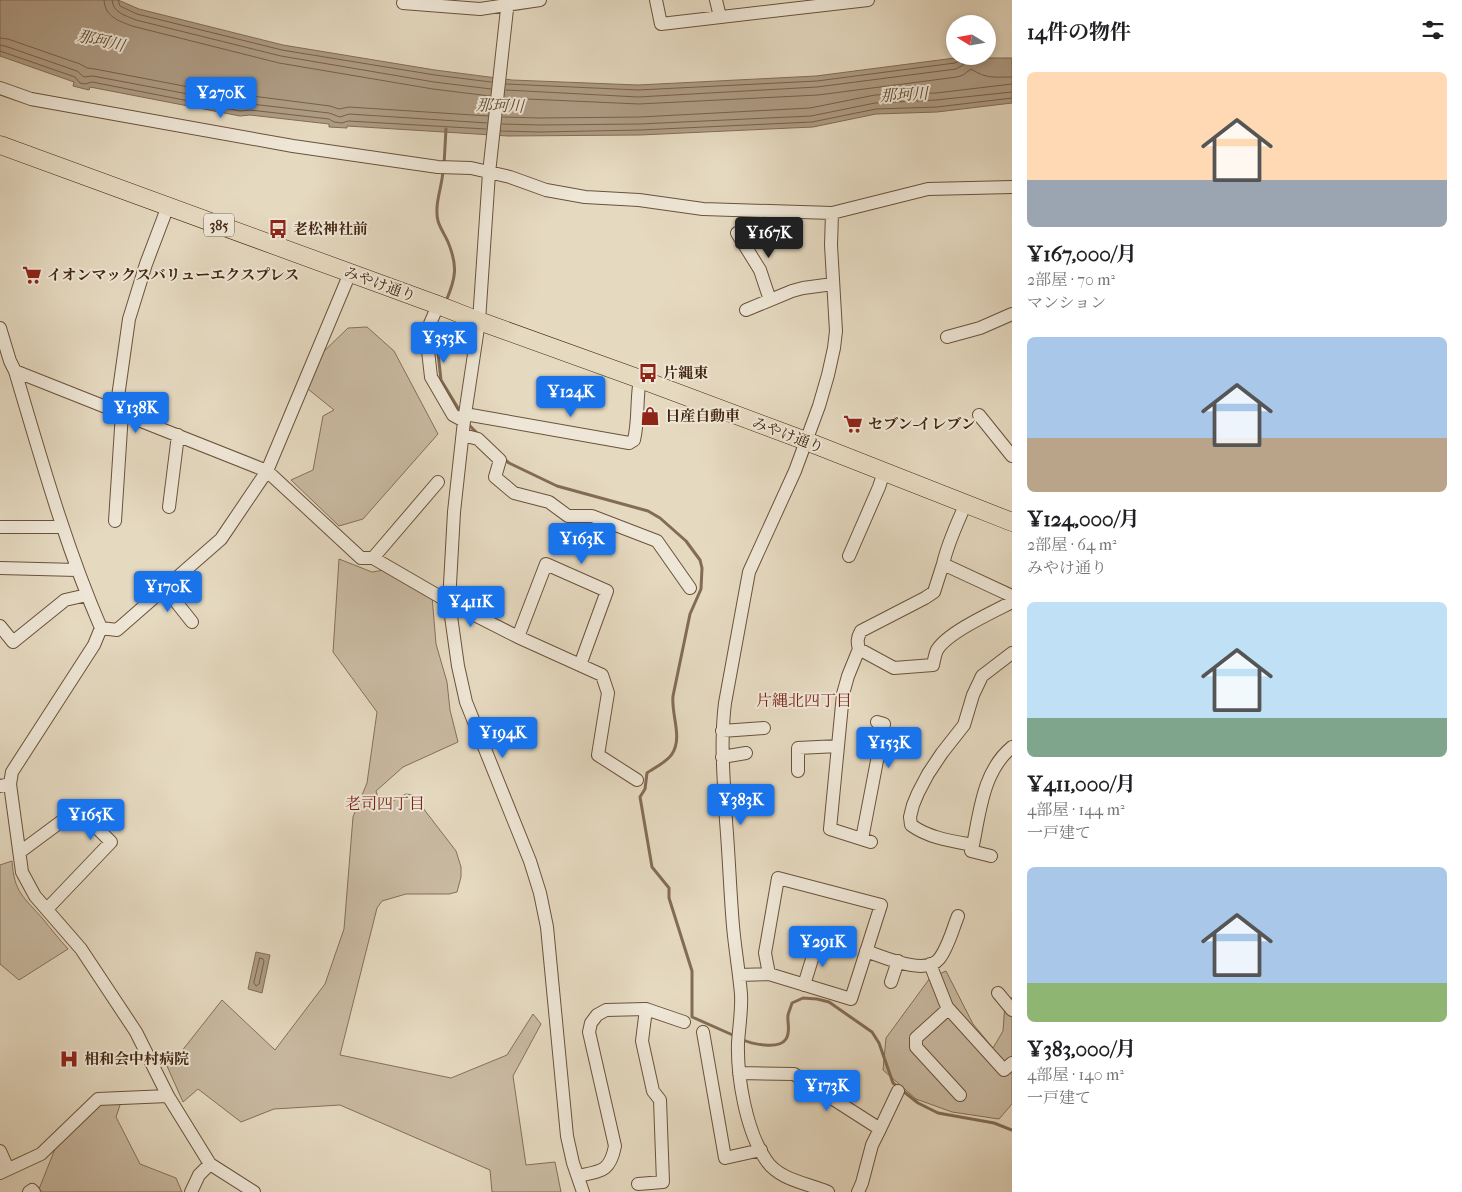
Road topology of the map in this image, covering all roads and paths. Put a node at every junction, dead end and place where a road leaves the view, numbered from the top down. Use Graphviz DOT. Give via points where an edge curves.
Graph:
graph roads {
  1 [pos="405,0"];
  2 [pos="540,0"];
  3 [pos="656,0"];
  4 [pos="716,0"];
  5 [pos="868,0"];
  6 [pos="845,1"];
  7 [pos="508,2"];
  8 [pos="782,5"];
  9 [pos="720,17"];
  10 [pos="0,88"];
  11 [pos="0,145"];
  12 [pos="489,170"];
  13 [pos="1012,187"];
  14 [pos="168,206"];
  15 [pos="832,213"];
  16 [pos="736,233"];
  17 [pos="350,273"];
  18 [pos="833,284"];
  19 [pos="770,300"];
  20 [pos="438,305"];
  21 [pos="746,310"];
  22 [pos="1012,314"];
  23 [pos="479,321"];
  24 [pos="0,328"];
  25 [pos="947,337"];
  26 [pos="8,365"];
  27 [pos="640,379"];
  28 [pos="119,412"];
  29 [pos="979,415"];
  30 [pos="465,417"];
  31 [pos="178,435"];
  32 [pos="463,435"];
  33 [pos="806,441"];
  34 [pos="1012,456"];
  35 [pos="267,471"];
  36 [pos="884,472"];
  37 [pos="438,482"];
  38 [pos="966,503"];
  39 [pos="169,507"];
  40 [pos="1011,518"];
  41 [pos="115,520"];
  42 [pos="0,527"];
  43 [pos="62,527"];
  44 [pos="849,556"];
  45 [pos="373,558"];
  46 [pos="943,564"];
  47 [pos="0,568"];
  48 [pos="77,570"];
  49 [pos="165,588"];
  50 [pos="690,588"];
  51 [pos="87,595"];
  52 [pos="1012,596"];
  53 [pos="449,602"];
  54 [pos="1012,602"];
  55 [pos="192,622"];
  56 [pos="0,626"];
  57 [pos="101,628"];
  58 [pos="518,637"];
  59 [pos="859,650"];
  60 [pos="1012,653"];
  61 [pos="580,665"];
  62 [pos="877,722"];
  63 [pos="764,728"];
  64 [pos="722,731"];
  65 [pos="838,746"];
  66 [pos="1012,747"];
  67 [pos="746,753"];
  68 [pos="722,756"];
  69 [pos="798,770"];
  70 [pos="637,780"];
  71 [pos="5,785"];
  72 [pos="747,798"];
  73 [pos="725,800"];
  74 [pos="972,845"];
  75 [pos="20,852"];
  76 [pos="990,856"];
  77 [pos="47,909"];
  78 [pos="958,916"];
  79 [pos="817,943"];
  80 [pos="866,951"];
  81 [pos="898,961"];
  82 [pos="930,964"];
  83 [pos="769,974"];
  84 [pos="739,976"];
  85 [pos="891,982"];
  86 [pos="804,985"];
  87 [pos="998,993"];
  88 [pos="948,1009"];
  89 [pos="646,1010"];
  90 [pos="1012,1010"];
  91 [pos="684,1022"];
  92 [pos="703,1032"];
  93 [pos="1012,1063"];
  94 [pos="739,1072"];
  95 [pos="898,1091"];
  96 [pos="960,1095"];
  97 [pos="168,1096"];
  98 [pos="880,1129"];
  99 [pos="761,1150"];
  100 [pos="0,1151"];
  101 [pos="210,1164"];
  102 [pos="4,1171"];
  103 [pos="578,1176"];
  104 [pos="638,1184"];
  105 [pos="29,1192"];
  106 [pos="34,1192"];
  107 [pos="191,1192"];
  108 [pos="254,1192"];
  109 [pos="583,1192"];
  110 [pos="828,1192"];
  111 [pos="858,1192"];
  1 -- 7 [label="street" via="403,4 480,9"];
  2 -- 7 [label="street"];
  3 -- 9 [label="street" via="660,24"];
  4 -- 9 [label="street"];
  5 -- 6 [label="street"];
  6 -- 8 [label="street"];
  7 -- 12 [label="street"];
  8 -- 9 [label="street"];
  10 -- 12 [label="street" via="31,100 293,146 438,167"];
  11 -- 14 [label="highway, みやけ通り / 385"];
  12 -- 15 [label="street" via="546,190 585,197 703,208"];
  12 -- 23 [label="street"];
  13 -- 15 [label="street" via="928,189"];
  14 -- 17 [label="highway, みやけ通り / 385"];
  14 -- 28 [label="street" via="129,319"];
  15 -- 18 [label="street"];
  16 -- 19 [label="street" via="760,270"];
  17 -- 20 [label="highway, みやけ通り / 385"];
  17 -- 35 [label="street"];
  18 -- 19 [label="street" via="803,288"];
  18 -- 33 [label="street" via="834,348"];
  19 -- 21 [label="street"];
  20 -- 23 [label="highway, みやけ通り / 385"];
  20 -- 30 [label="street" via="426,333 432,377 453,415"];
  22 -- 25 [label="street" via="980,328"];
  23 -- 27 [label="highway, みやけ通り / 385"];
  23 -- 30 [label="street"];
  24 -- 26 [label="street"];
  26 -- 28 [label="street"];
  26 -- 43 [label="street"];
  27 -- 30 [label="street" via="638,423 634,440 630,443"];
  27 -- 33 [label="highway, みやけ通り / 385"];
  28 -- 31 [label="street"];
  28 -- 41 [label="street"];
  29 -- 34 [label="street"];
  30 -- 32 [label="street"];
  31 -- 35 [label="street"];
  31 -- 39 [label="street"];
  32 -- 50 [label="street" via="478,439 500,460 495,477 514,493 549,502 568,516 592,516 657,541"];
  32 -- 53 [label="street"];
  33 -- 36 [label="highway, みやけ通り / 385"];
  33 -- 64 [label="street" via="749,572"];
  35 -- 45 [label="street" via="361,558"];
  35 -- 49 [label="street" via="220,539"];
  36 -- 38 [label="highway, みやけ通り / 385"];
  36 -- 44 [label="street"];
  37 -- 45 [label="street"];
  38 -- 40 [label="highway, みやけ通り / 385"];
  38 -- 46 [label="street" via="946,548"];
  42 -- 43 [label="street"];
  43 -- 48 [label="street"];
  45 -- 53 [label="street"];
  46 -- 52 [label="street"];
  46 -- 59 [label="street" via="934,592 861,631 857,637"];
  47 -- 48 [label="street"];
  48 -- 51 [label="street"];
  49 -- 55 [label="street"];
  49 -- 57 [label="street" via="116,630"];
  51 -- 56 [label="street" via="65,600 12,642"];
  51 -- 57 [label="street"];
  53 -- 58 [label="street"];
  53 -- 103 [label="street" via="466,702 530,860 540,893 547,927 567,1136"];
  54 -- 59 [label="street" via="944,642 936,651 933,665 894,668"];
  57 -- 71 [label="street" via="94,646"];
  58 -- 61 [label="street"];
  58 -- 61 [label="street" via="546,564 607,591"];
  59 -- 65 [label="street" via="843,694"];
  60 -- 74 [label="street" via="982,676 964,725 942,752 912,805 911,826 929,836"];
  61 -- 70 [label="street" via="602,675 608,693 598,755"];
  62 -- 65 [label="street" via="884,724 867,840 830,829"];
  63 -- 64 [label="street"];
  64 -- 68 [label="street"];
  65 -- 69 [label="street" via="798,748"];
  66 -- 74 [label="street" via="1000,759 986,785"];
  67 -- 68 [label="street"];
  68 -- 73 [label="street"];
  71 -- 75 [label="street"];
  72 -- 73 [label="street"];
  73 -- 84 [label="street"];
  74 -- 76 [label="street" via="972,851"];
  75 -- 77 [label="street" via="22,872 35,896"];
  75 -- 77 [label="street" via="78,809 111,842"];
  77 -- 97 [label="street" via="81,949 136,1032"];
  78 -- 82 [label="street" via="939,960"];
  79 -- 86 [label="street"];
  80 -- 81 [label="street"];
  80 -- 83 [label="street" via="881,906 778,878 765,954"];
  80 -- 86 [label="street" via="850,1000"];
  81 -- 82 [label="street" via="917,966"];
  81 -- 85 [label="street"];
  82 -- 88 [label="street"];
  83 -- 84 [label="street"];
  83 -- 86 [label="street"];
  84 -- 94 [label="street" via="742,999"];
  87 -- 90 [label="street"];
  88 -- 93 [label="street" via="1004,1070"];
  88 -- 96 [label="street" via="916,1038 916,1047"];
  89 -- 91 [label="street"];
  89 -- 103 [label="street" via="606,1010 591,1023 589,1032 615,1146 607,1167"];
  89 -- 104 [label="street" via="642,1041 653,1091 660,1100 663,1182"];
  92 -- 99 [label="street" via="725,1158"];
  94 -- 98 [label="street" via="794,1074"];
  94 -- 99 [label="street" via="747,1113"];
  95 -- 98 [label="street"];
  97 -- 101 [label="street"];
  97 -- 102 [label="street" via="98,1099 41,1154"];
  98 -- 111 [label="street"];
  99 -- 110 [label="street" via="766,1161 791,1180"];
  100 -- 102 [label="street"];
  101 -- 107 [label="street" via="199,1175"];
  101 -- 108 [label="street"];
  103 -- 109 [label="street"];
  105 -- 106 [label="street"];
}
